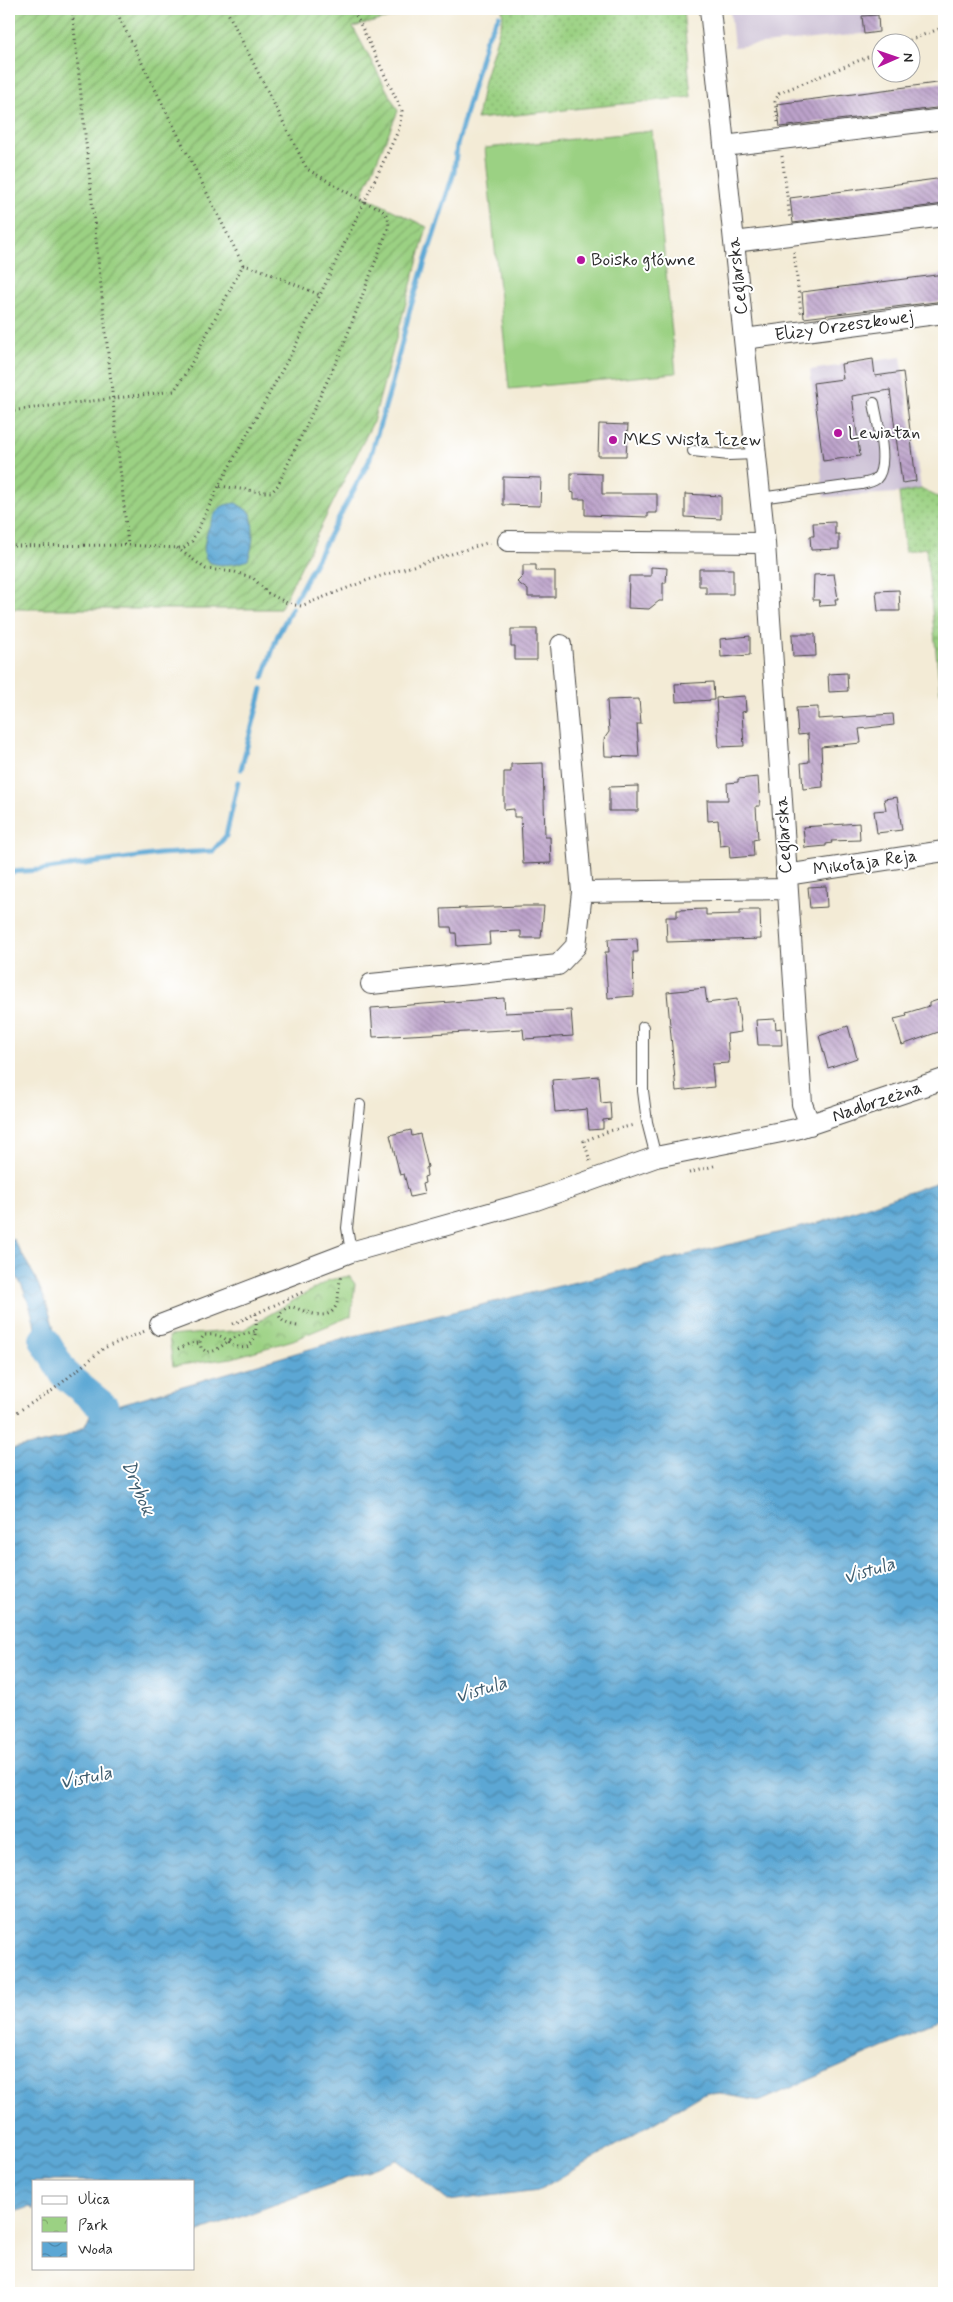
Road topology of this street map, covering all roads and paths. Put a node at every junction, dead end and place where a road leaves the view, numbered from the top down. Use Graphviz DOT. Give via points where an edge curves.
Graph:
graph roads {
  1 [pos="72,9"];
  2 [pos="115,9"];
  3 [pos="226,9"];
  4 [pos="353,9"];
  5 [pos="710,9"];
  6 [pos="944,27"];
  7 [pos="920,36"];
  8 [pos="870,56"];
  9 [pos="944,119"];
  10 [pos="780,140"];
  11 [pos="724,146"];
  12 [pos="364,202"];
  13 [pos="944,216"];
  14 [pos="792,233"];
  15 [pos="734,242"];
  16 [pos="243,265"];
  17 [pos="320,295"];
  18 [pos="944,313"];
  19 [pos="802,331"];
  20 [pos="744,340"];
  21 [pos="111,398"];
  22 [pos="874,403"];
  23 [pos="9,411"];
  24 [pos="693,451"];
  25 [pos="755,454"];
  26 [pos="220,486"];
  27 [pos="760,498"];
  28 [pos="508,541"];
  29 [pos="765,543"];
  30 [pos="128,545"];
  31 [pos="9,546"];
  32 [pos="177,548"];
  33 [pos="561,646"];
  34 [pos="944,851"];
  35 [pos="787,882"];
  36 [pos="582,892"];
  37 [pos="371,984"];
  38 [pos="643,1027"];
  39 [pos="944,1079"];
  40 [pos="360,1105"];
  41 [pos="647,1122"];
  42 [pos="810,1125"];
  43 [pos="656,1157"];
  44 [pos="594,1177"];
  45 [pos="348,1260"];
  46 [pos="256,1314"];
  47 [pos="160,1325"];
  48 [pos="296,1326"];
  49 [pos="256,1331"];
  50 [pos="228,1341"];
  51 [pos="200,1343"];
  52 [pos="178,1349"];
  53 [pos="9,1416"];
  1 -- 21 [label="path"];
  2 -- 16 [label="path"];
  3 -- 12 [label="path" via="306,169"];
  4 -- 12 [label="path" via="402,112 398,129"];
  5 -- 11 [label="street, Ceglarska"];
  6 -- 7 [label="path"];
  8 -- 10 [label="path" via="779,93 775,102"];
  9 -- 10 [label="street"];
  10 -- 11 [label="street"];
  10 -- 14 [label="path"];
  11 -- 15 [label="street, Ceglarska"];
  12 -- 17 [label="path"];
  12 -- 26 [label="path" via="380,208 388,217 389,226 340,354 278,485 272,492"];
  13 -- 14 [label="street"];
  14 -- 15 [label="street"];
  14 -- 19 [label="path"];
  15 -- 20 [label="street, Ceglarska"];
  16 -- 17 [label="path"];
  16 -- 21 [label="path" via="174,391"];
  17 -- 26 [label="path"];
  18 -- 19 [label="street, Elizy Orzeszkowej"];
  19 -- 20 [label="street, Elizy Orzeszkowej"];
  20 -- 25 [label="street, Ceglarska"];
  21 -- 23 [label="path"];
  21 -- 30 [label="path"];
  22 -- 27 [label="lane" via="884,462 875,480"];
  24 -- 25 [label="lane"];
  25 -- 27 [label="street, Ceglarska"];
  26 -- 32 [label="path" via="192,541 184,548"];
  27 -- 29 [label="street, Ceglarska"];
  28 -- 29 [label="street"];
  28 -- 32 [label="path" via="465,548 301,606 289,604 268,593 253,578 206,569"];
  29 -- 35 [label="street, Ceglarska"];
  30 -- 31 [label="path"];
  30 -- 32 [label="path"];
  33 -- 36 [label="street"];
  34 -- 35 [label="street, Mikołaja Reja"];
  35 -- 36 [label="street, Mikołaja Reja"];
  35 -- 42 [label="street, Ceglarska" via="802,1104"];
  36 -- 37 [label="street" via="576,946 558,965"];
  38 -- 41 [label="lane" via="643,1091"];
  39 -- 42 [label="street, Nadbrzeżna"];
  40 -- 45 [label="lane" via="347,1228"];
  41 -- 43 [label="lane"];
  41 -- 44 [label="path" via="584,1141"];
  42 -- 43 [label="street, Nadbrzeżna" via="776,1135"];
  43 -- 44 [label="street, Nadbrzeżna"];
  44 -- 45 [label="street, Nadbrzeżna" via="536,1200"];
  45 -- 47 [label="street, Nadbrzeżna"];
  45 -- 48 [label="path" via="339,1282 336,1304 326,1314 314,1316 293,1307 281,1311 281,1320"];
  46 -- 49 [label="path"];
  47 -- 53 [label="path" via="104,1348 53,1390"];
  49 -- 50 [label="path"];
  49 -- 50 [label="path" via="250,1346 244,1348"];
  50 -- 51 [label="path" via="219,1336 204,1335"];
  50 -- 51 [label="path" via="212,1352 201,1348"];
  51 -- 52 [label="path"];
}
